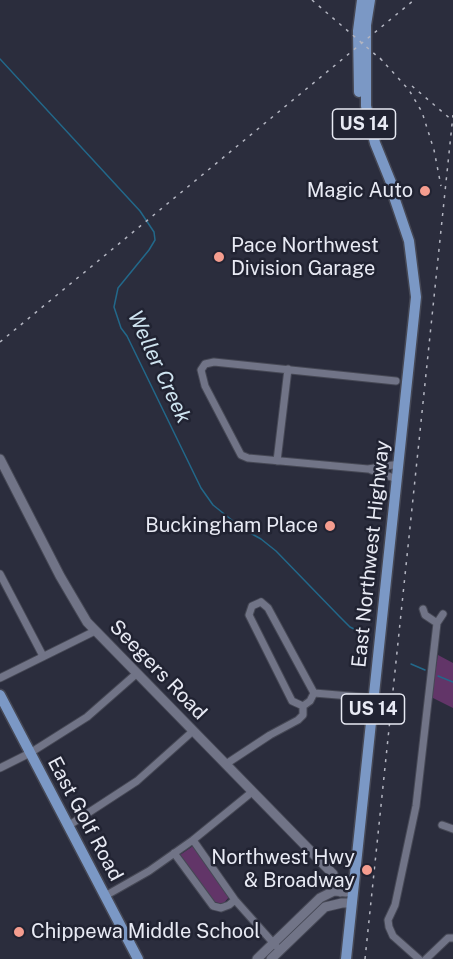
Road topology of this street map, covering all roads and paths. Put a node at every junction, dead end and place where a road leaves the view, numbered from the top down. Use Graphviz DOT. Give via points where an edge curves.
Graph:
graph roads {
  1 [pos="362,0"];
  2 [pos="370,0"];
  3 [pos="392,190"];
  4 [pos="288,369"];
  5 [pos="396,381"];
  6 [pos="0,459"];
  7 [pos="277,460"];
  8 [pos="399,464"];
  9 [pos="368,469"];
  10 [pos="397,479"];
  11 [pos="0,574"];
  12 [pos="423,609"];
  13 [pos="443,614"];
  14 [pos="437,623"];
  15 [pos="95,631"];
  16 [pos="43,656"];
  17 [pos="136,674"];
  18 [pos="0,678"];
  19 [pos="314,693"];
  20 [pos="0,695"];
  21 [pos="374,698"];
  22 [pos="303,706"];
  23 [pos="193,731"];
  24 [pos="30,753"];
  25 [pos="226,764"];
  26 [pos="0,768"];
  27 [pos="252,792"];
  28 [pos="442,825"];
  29 [pos="68,826"];
  30 [pos="453,829"];
  31 [pos="193,840"];
  32 [pos="174,853"];
  33 [pos="333,874"];
  34 [pos="340,892"];
  35 [pos="330,893"];
  36 [pos="105,896"];
  37 [pos="353,898"];
  38 [pos="235,900"];
  39 [pos="453,938"];
  40 [pos="276,947"];
  41 [pos="138,959"];
  42 [pos="257,959"];
  43 [pos="271,959"];
  44 [pos="346,959"];
  45 [pos="419,959"];
  46 [pos="426,959"];
  1 -- 3 [label="main road, East Northwest Highway / US 14" via="357,52 361,108 370,145"];
  2 -- 3 [label="main road, East Northwest Highway / US 14" via="366,25 366,106"];
  3 -- 8 [label="main road, East Northwest Highway / US 14" via="409,241 416,297"];
  4 -- 5 [label="street"];
  4 -- 7 [label="street"];
  4 -- 7 [label="street" via="214,362 205,364 201,370 205,386 241,455"];
  6 -- 15 [label="street, Seegers Road" via="74,601"];
  7 -- 9 [label="street"];
  8 -- 9 [label="street"];
  8 -- 10 [label="main road, East Northwest Highway / US 14"];
  9 -- 10 [label="street"];
  10 -- 21 [label="main road, East Northwest Highway / US 14"];
  11 -- 16 [label="street"];
  12 -- 14 [label="street"];
  13 -- 14 [label="street"];
  14 -- 45 [label="street" via="416,806 395,905 388,920 393,936"];
  15 -- 16 [label="street"];
  15 -- 17 [label="street, Seegers Road"];
  16 -- 18 [label="street"];
  17 -- 23 [label="street, Seegers Road"];
  17 -- 24 [label="street" via="87,717"];
  19 -- 21 [label="street"];
  19 -- 22 [label="street"];
  19 -- 22 [label="street" via="268,608 261,602 252,606 249,615 292,701"];
  20 -- 24 [label="main road, East Golf Road"];
  21 -- 37 [label="main road, East Northwest Highway / US 14"];
  22 -- 25 [label="street" via="298,720"];
  23 -- 25 [label="street, Seegers Road"];
  23 -- 29 [label="street" via="137,781"];
  24 -- 26 [label="street"];
  24 -- 29 [label="main road, East Golf Road"];
  25 -- 27 [label="street, Seegers Road"];
  27 -- 31 [label="street"];
  27 -- 33 [label="street, Seegers Road"];
  28 -- 30 [label="street"];
  29 -- 36 [label="main road, East Golf Road"];
  31 -- 32 [label="street"];
  31 -- 38 [label="street"];
  32 -- 36 [label="street"];
  32 -- 38 [label="street" via="213,906 221,908"];
  33 -- 34 [label="street, Seegers Road"];
  33 -- 35 [label="street"];
  34 -- 35 [label="street"];
  34 -- 37 [label="street"];
  35 -- 40 [label="street" via="320,898"];
  36 -- 41 [label="main road, East Golf Road"];
  37 -- 40 [label="street" via="329,901"];
  37 -- 44 [label="main road, East Northwest Highway / US 14"];
  38 -- 40 [label="street"];
  39 -- 46 [label="street" via="448,938"];
  40 -- 42 [label="street"];
  40 -- 43 [label="street"];
}
